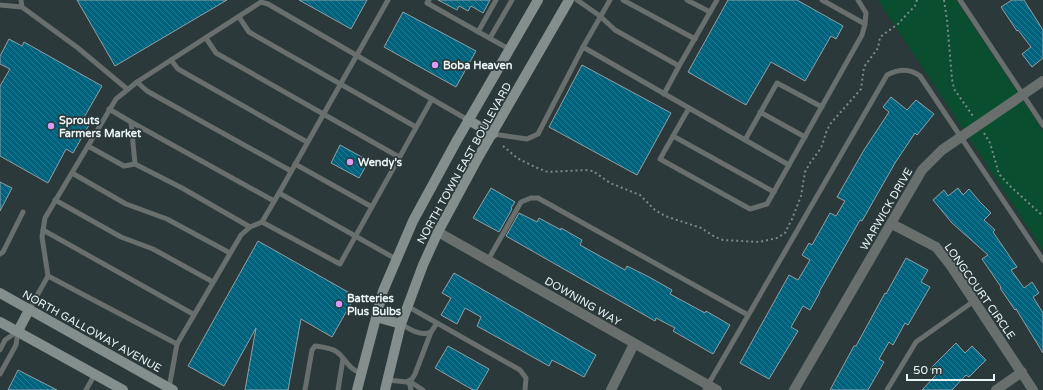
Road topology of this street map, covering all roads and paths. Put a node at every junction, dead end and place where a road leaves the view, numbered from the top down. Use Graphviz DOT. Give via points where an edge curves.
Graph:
graph roads {
  1 [pos="21,0"];
  2 [pos="388,0"];
  3 [pos="429,0"];
  4 [pos="496,0"];
  5 [pos="512,0"];
  6 [pos="538,0"];
  7 [pos="569,0"];
  8 [pos="577,0"];
  9 [pos="610,0"];
  10 [pos="623,0"];
  11 [pos="687,0"];
  12 [pos="717,0"];
  13 [pos="822,0"];
  14 [pos="858,0"];
  15 [pos="917,0"];
  16 [pos="960,0"];
  17 [pos="0,5"];
  18 [pos="22,7"];
  19 [pos="710,12"];
  20 [pos="600,16"];
  21 [pos="238,17"];
  22 [pos="865,24"];
  23 [pos="478,32"];
  24 [pos="206,38"];
  25 [pos="490,38"];
  26 [pos="695,39"];
  27 [pos="583,47"];
  28 [pos="509,50"];
  29 [pos="356,55"];
  30 [pos="171,60"];
  31 [pos="679,66"];
  32 [pos="1043,81"];
  33 [pos="137,82"];
  34 [pos="340,84"];
  35 [pos="127,88"];
  36 [pos="664,94"];
  37 [pos="1023,95"];
  38 [pos="432,99"];
  39 [pos="822,107"];
  40 [pos="689,108"];
  41 [pos="109,109"];
  42 [pos="760,112"];
  43 [pos="323,114"];
  44 [pos="468,120"];
  45 [pos="131,122"];
  46 [pos="1043,125"];
  47 [pos="416,127"];
  48 [pos="493,134"];
  49 [pos="673,136"];
  50 [pos="805,137"];
  51 [pos="961,137"];
  52 [pos="745,140"];
  53 [pos="307,142"];
  54 [pos="88,146"];
  55 [pos="503,146"];
  56 [pos="399,157"];
  57 [pos="135,164"];
  58 [pos="295,164"];
  59 [pos="789,165"];
  60 [pos="291,171"];
  61 [pos="72,173"];
  62 [pos="774,192"];
  63 [pos="279,193"];
  64 [pos="55,200"];
  65 [pos="274,201"];
  66 [pos="372,206"];
  67 [pos="23,212"];
  68 [pos="262,222"];
  69 [pos="892,224"];
  70 [pos="250,227"];
  71 [pos="43,230"];
  72 [pos="438,232"];
  73 [pos="356,236"];
  74 [pos="230,253"];
  75 [pos="0,254"];
  76 [pos="396,259"];
  77 [pos="488,260"];
  78 [pos="1043,260"];
  79 [pos="48,276"];
  80 [pos="213,282"];
  81 [pos="0,293"];
  82 [pos="974,301"];
  83 [pos="407,306"];
  84 [pos="29,310"];
  85 [pos="193,314"];
  86 [pos="748,315"];
  87 [pos="376,317"];
  88 [pos="0,322"];
  89 [pos="436,323"];
  90 [pos="401,324"];
  91 [pos="18,331"];
  92 [pos="431,332"];
  93 [pos="177,344"];
  94 [pos="634,344"];
  95 [pos="0,350"];
  96 [pos="343,359"];
  97 [pos="1022,372"];
  98 [pos="361,373"];
  99 [pos="0,374"];
  100 [pos="95,374"];
  101 [pos="409,382"];
  102 [pos="386,385"];
  103 [pos="706,387"];
  104 [pos="170,389"];
  105 [pos="86,390"];
  106 [pos="123,390"];
  107 [pos="305,390"];
  108 [pos="338,390"];
  109 [pos="357,390"];
  110 [pos="411,390"];
  111 [pos="423,390"];
  112 [pos="525,390"];
  113 [pos="611,390"];
  114 [pos="717,390"];
  115 [pos="794,390"];
  116 [pos="887,390"];
  117 [pos="996,390"];
  118 [pos="1033,390"];
  1 -- 18 [label="lane"];
  2 -- 29 [label="lane"];
  3 -- 23 [label="lane" via="427,3"];
  4 -- 23 [label="lane"];
  5 -- 25 [label="lane"];
  6 -- 28 [label="main road, NORTH TOWN EAST BOULEVARD"];
  7 -- 48 [label="main road, NORTH TOWN EAST BOULEVARD"];
  8 -- 20 [label="lane"];
  9 -- 20 [label="lane"];
  10 -- 26 [label="lane"];
  11 -- 19 [label="lane"];
  12 -- 19 [label="lane"];
  13 -- 22 [label="lane"];
  14 -- 22 [label="lane" via="866,13"];
  15 -- 55 [label="path" via="915,6 898,24 880,37 878,48 864,67 861,90 827,130 821,148 805,172 801,196 792,219 785,233 777,238 759,242 723,240 702,228 665,216 640,195 610,183 593,171 548,172 518,158"];
  16 -- 37 [label="lane"];
  17 -- 18 [label="lane"];
  18 -- 35 [label="lane"];
  19 -- 26 [label="lane"];
  20 -- 27 [label="lane"];
  20 -- 31 [label="lane" via="615,30"];
  21 -- 24 [label="lane"];
  21 -- 29 [label="lane" via="261,2 268,4"];
  21 -- 34 [label="lane" via="249,32"];
  22 -- 39 [label="lane" via="862,35"];
  23 -- 25 [label="lane"];
  24 -- 30 [label="lane"];
  24 -- 43 [label="lane" via="216,53"];
  25 -- 28 [label="lane"];
  26 -- 31 [label="lane"];
  27 -- 36 [label="lane"];
  27 -- 48 [label="lane" via="538,134 527,138"];
  28 -- 44 [label="main road, NORTH TOWN EAST BOULEVARD"];
  29 -- 34 [label="lane"];
  29 -- 38 [label="lane"];
  30 -- 33 [label="lane"];
  30 -- 53 [label="lane" via="178,69"];
  31 -- 36 [label="lane"];
  32 -- 37 [label="street, WARWICK DRIVE"];
  33 -- 35 [label="lane"];
  33 -- 60 [label="lane" via="146,91"];
  34 -- 43 [label="lane"];
  34 -- 47 [label="lane"];
  35 -- 41 [label="lane"];
  36 -- 40 [label="lane"];
  37 -- 46 [label="lane"];
  37 -- 51 [label="street, WARWICK DRIVE"];
  38 -- 44 [label="lane"];
  38 -- 47 [label="lane"];
  39 -- 42 [label="lane" via="777,83"];
  39 -- 50 [label="lane"];
  40 -- 49 [label="lane"];
  40 -- 52 [label="lane"];
  41 -- 45 [label="lane"];
  41 -- 54 [label="lane"];
  42 -- 50 [label="lane"];
  42 -- 52 [label="lane"];
  43 -- 53 [label="lane"];
  43 -- 56 [label="lane"];
  44 -- 48 [label="main road"];
  44 -- 76 [label="main road, NORTH TOWN EAST BOULEVARD" via="413,221"];
  45 -- 57 [label="lane"];
  45 -- 65 [label="lane"];
  47 -- 56 [label="lane"];
  48 -- 72 [label="main road, NORTH TOWN EAST BOULEVARD"];
  49 -- 62 [label="lane"];
  49 -- 62 [label="lane" via="660,159 750,209 767,204"];
  50 -- 59 [label="lane"];
  51 -- 69 [label="street, WARWICK DRIVE" via="942,150 922,170"];
  51 -- 78 [label="lane"];
  51 -- 86 [label="lane" via="920,76 913,71 903,70 887,75"];
  52 -- 59 [label="lane"];
  53 -- 58 [label="lane"];
  54 -- 57 [label="lane" via="124,166"];
  54 -- 61 [label="lane"];
  56 -- 66 [label="lane"];
  57 -- 70 [label="lane"];
  58 -- 60 [label="lane"];
  58 -- 66 [label="lane"];
  59 -- 62 [label="lane"];
  60 -- 63 [label="lane"];
  61 -- 64 [label="lane"];
  61 -- 74 [label="lane" via="126,204 167,219"];
  63 -- 65 [label="lane"];
  63 -- 73 [label="lane"];
  64 -- 71 [label="lane" via="45,218"];
  64 -- 80 [label="lane" via="121,237 153,249"];
  65 -- 68 [label="lane"];
  66 -- 73 [label="lane"];
  67 -- 75 [label="lane"];
  68 -- 70 [label="lane"];
  68 -- 73 [label="lane" via="340,264"];
  69 -- 82 [label="street, LONGCOURT CIRCLE" via="936,248"];
  69 -- 115 [label="street, WARWICK DRIVE"];
  70 -- 74 [label="lane" via="241,234"];
  71 -- 79 [label="lane"];
  71 -- 85 [label="lane"];
  72 -- 77 [label="street, DOWNING WAY"];
  72 -- 83 [label="main road, NORTH TOWN EAST BOULEVARD"];
  73 -- 76 [label="lane"];
  74 -- 80 [label="lane"];
  76 -- 87 [label="main road, NORTH TOWN EAST BOULEVARD"];
  77 -- 86 [label="lane" via="521,202 538,198"];
  77 -- 94 [label="street, DOWNING WAY"];
  79 -- 84 [label="lane"];
  79 -- 93 [label="lane"];
  80 -- 85 [label="lane"];
  81 -- 84 [label="main road, NORTH GALLOWAY AVENUE"];
  82 -- 97 [label="street, LONGCOURT CIRCLE"];
  82 -- 116 [label="lane" via="916,342"];
  83 -- 89 [label="lane"];
  83 -- 90 [label="main road, NORTH TOWN EAST BOULEVARD"];
  84 -- 91 [label="main road"];
  84 -- 104 [label="main road, NORTH GALLOWAY AVENUE"];
  85 -- 93 [label="lane"];
  86 -- 103 [label="lane"];
  87 -- 90 [label="main road"];
  87 -- 98 [label="main road, NORTH TOWN EAST BOULEVARD"];
  88 -- 91 [label="main road"];
  89 -- 92 [label="lane"];
  89 -- 112 [label="lane" via="520,370 526,378"];
  90 -- 92 [label="lane" via="420,333"];
  90 -- 102 [label="main road, NORTH TOWN EAST BOULEVARD"];
  91 -- 95 [label="lane" via="5,340"];
  91 -- 99 [label="lane" via="16,345"];
  91 -- 100 [label="main road"];
  92 -- 101 [label="lane" via="415,374"];
  93 -- 104 [label="lane"];
  94 -- 103 [label="street, DOWNING WAY"];
  94 -- 113 [label="street"];
  96 -- 98 [label="lane" via="352,370"];
  96 -- 107 [label="lane" via="337,351 315,346 312,350"];
  96 -- 108 [label="lane"];
  97 -- 117 [label="street"];
  97 -- 118 [label="street, LONGCOURT CIRCLE"];
  98 -- 109 [label="main road, NORTH TOWN EAST BOULEVARD"];
  100 -- 105 [label="lane"];
  100 -- 106 [label="main road"];
  101 -- 102 [label="lane"];
  101 -- 110 [label="lane"];
  101 -- 111 [label="lane"];
  103 -- 114 [label="street, DOWNING WAY"];
}
